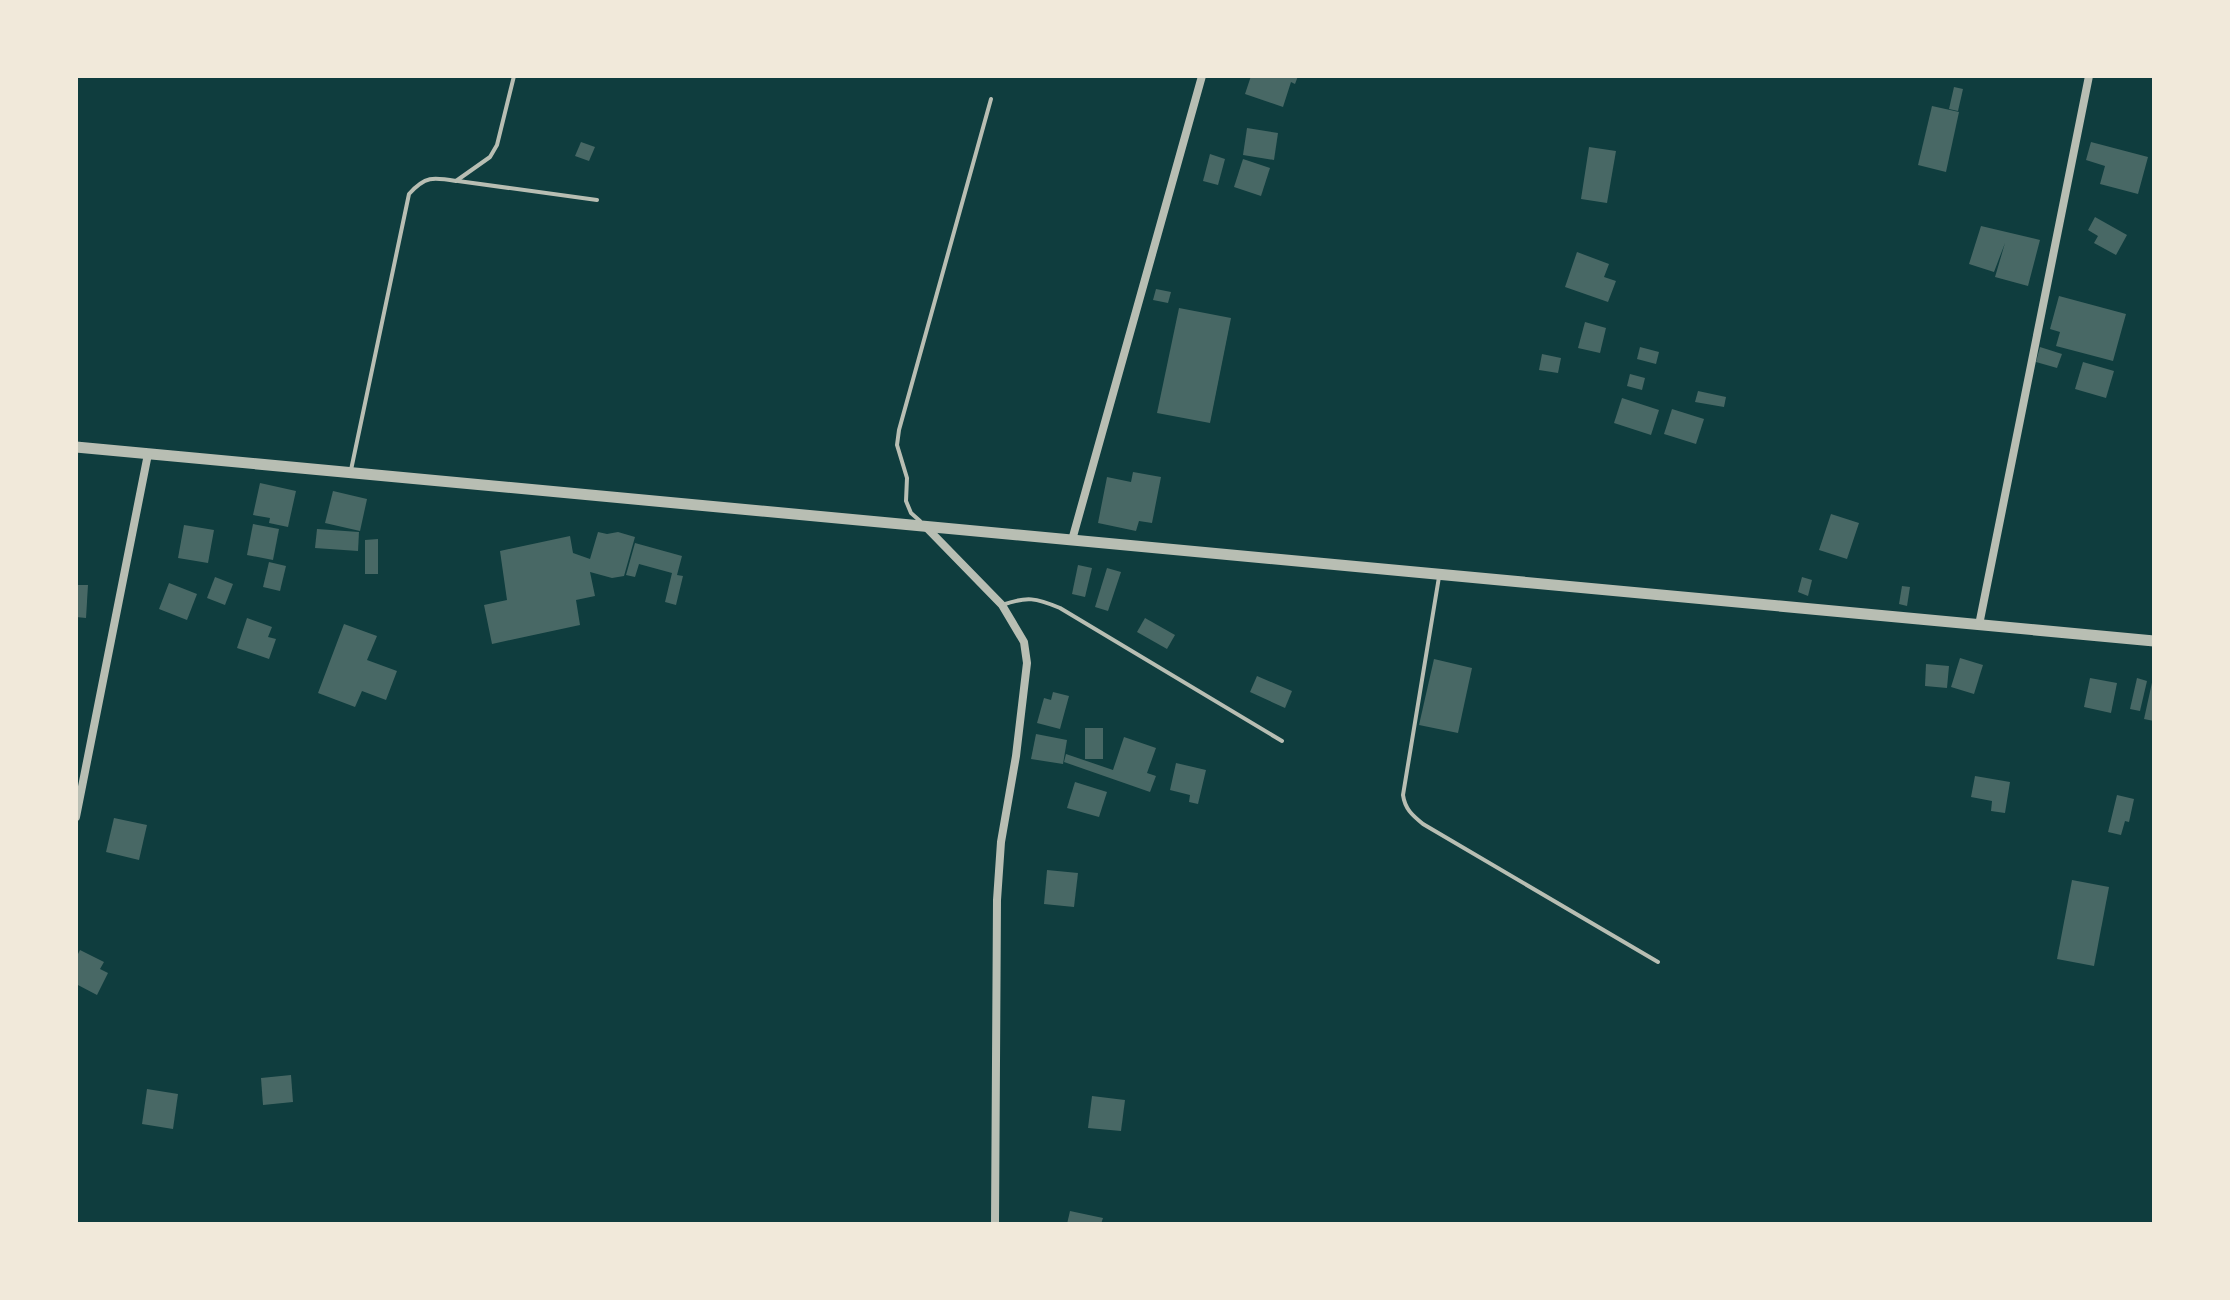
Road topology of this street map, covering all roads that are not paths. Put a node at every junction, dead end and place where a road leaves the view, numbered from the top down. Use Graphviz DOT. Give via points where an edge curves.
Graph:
graph roads {
  1 [pos="514,76"];
  2 [pos="1202,76"];
  3 [pos="2089,76"];
  4 [pos="991,99"];
  5 [pos="456,181"];
  6 [pos="597,200"];
  7 [pos="76,447"];
  8 [pos="148,454"];
  9 [pos="350,472"];
  10 [pos="925,526"];
  11 [pos="1072,540"];
  12 [pos="1439,574"];
  13 [pos="1002,605"];
  14 [pos="1979,625"];
  15 [pos="2154,641"];
  16 [pos="1282,741"];
  17 [pos="76,817"];
  18 [pos="1658,962"];
  19 [pos="995,1224"];
  1 -- 5 [label="lane" via="497,145 490,157"];
  2 -- 11 [label="street"];
  3 -- 14 [label="street"];
  4 -- 10 [label="lane" via="897,445 907,478 906,501"];
  5 -- 6 [label="lane"];
  5 -- 9 [label="lane" via="419,182 409,194"];
  7 -- 8 [label="street"];
  8 -- 9 [label="street"];
  8 -- 17 [label="street"];
  9 -- 10 [label="street"];
  10 -- 11 [label="street"];
  10 -- 13 [label="street"];
  11 -- 12 [label="street"];
  12 -- 14 [label="street"];
  12 -- 18 [label="lane" via="1405,805 1423,824"];
  13 -- 16 [label="lane" via="1038,599 1060,608"];
  13 -- 19 [label="street" via="1024,642 1027,663 997,900"];
  14 -- 15 [label="street"];
}
